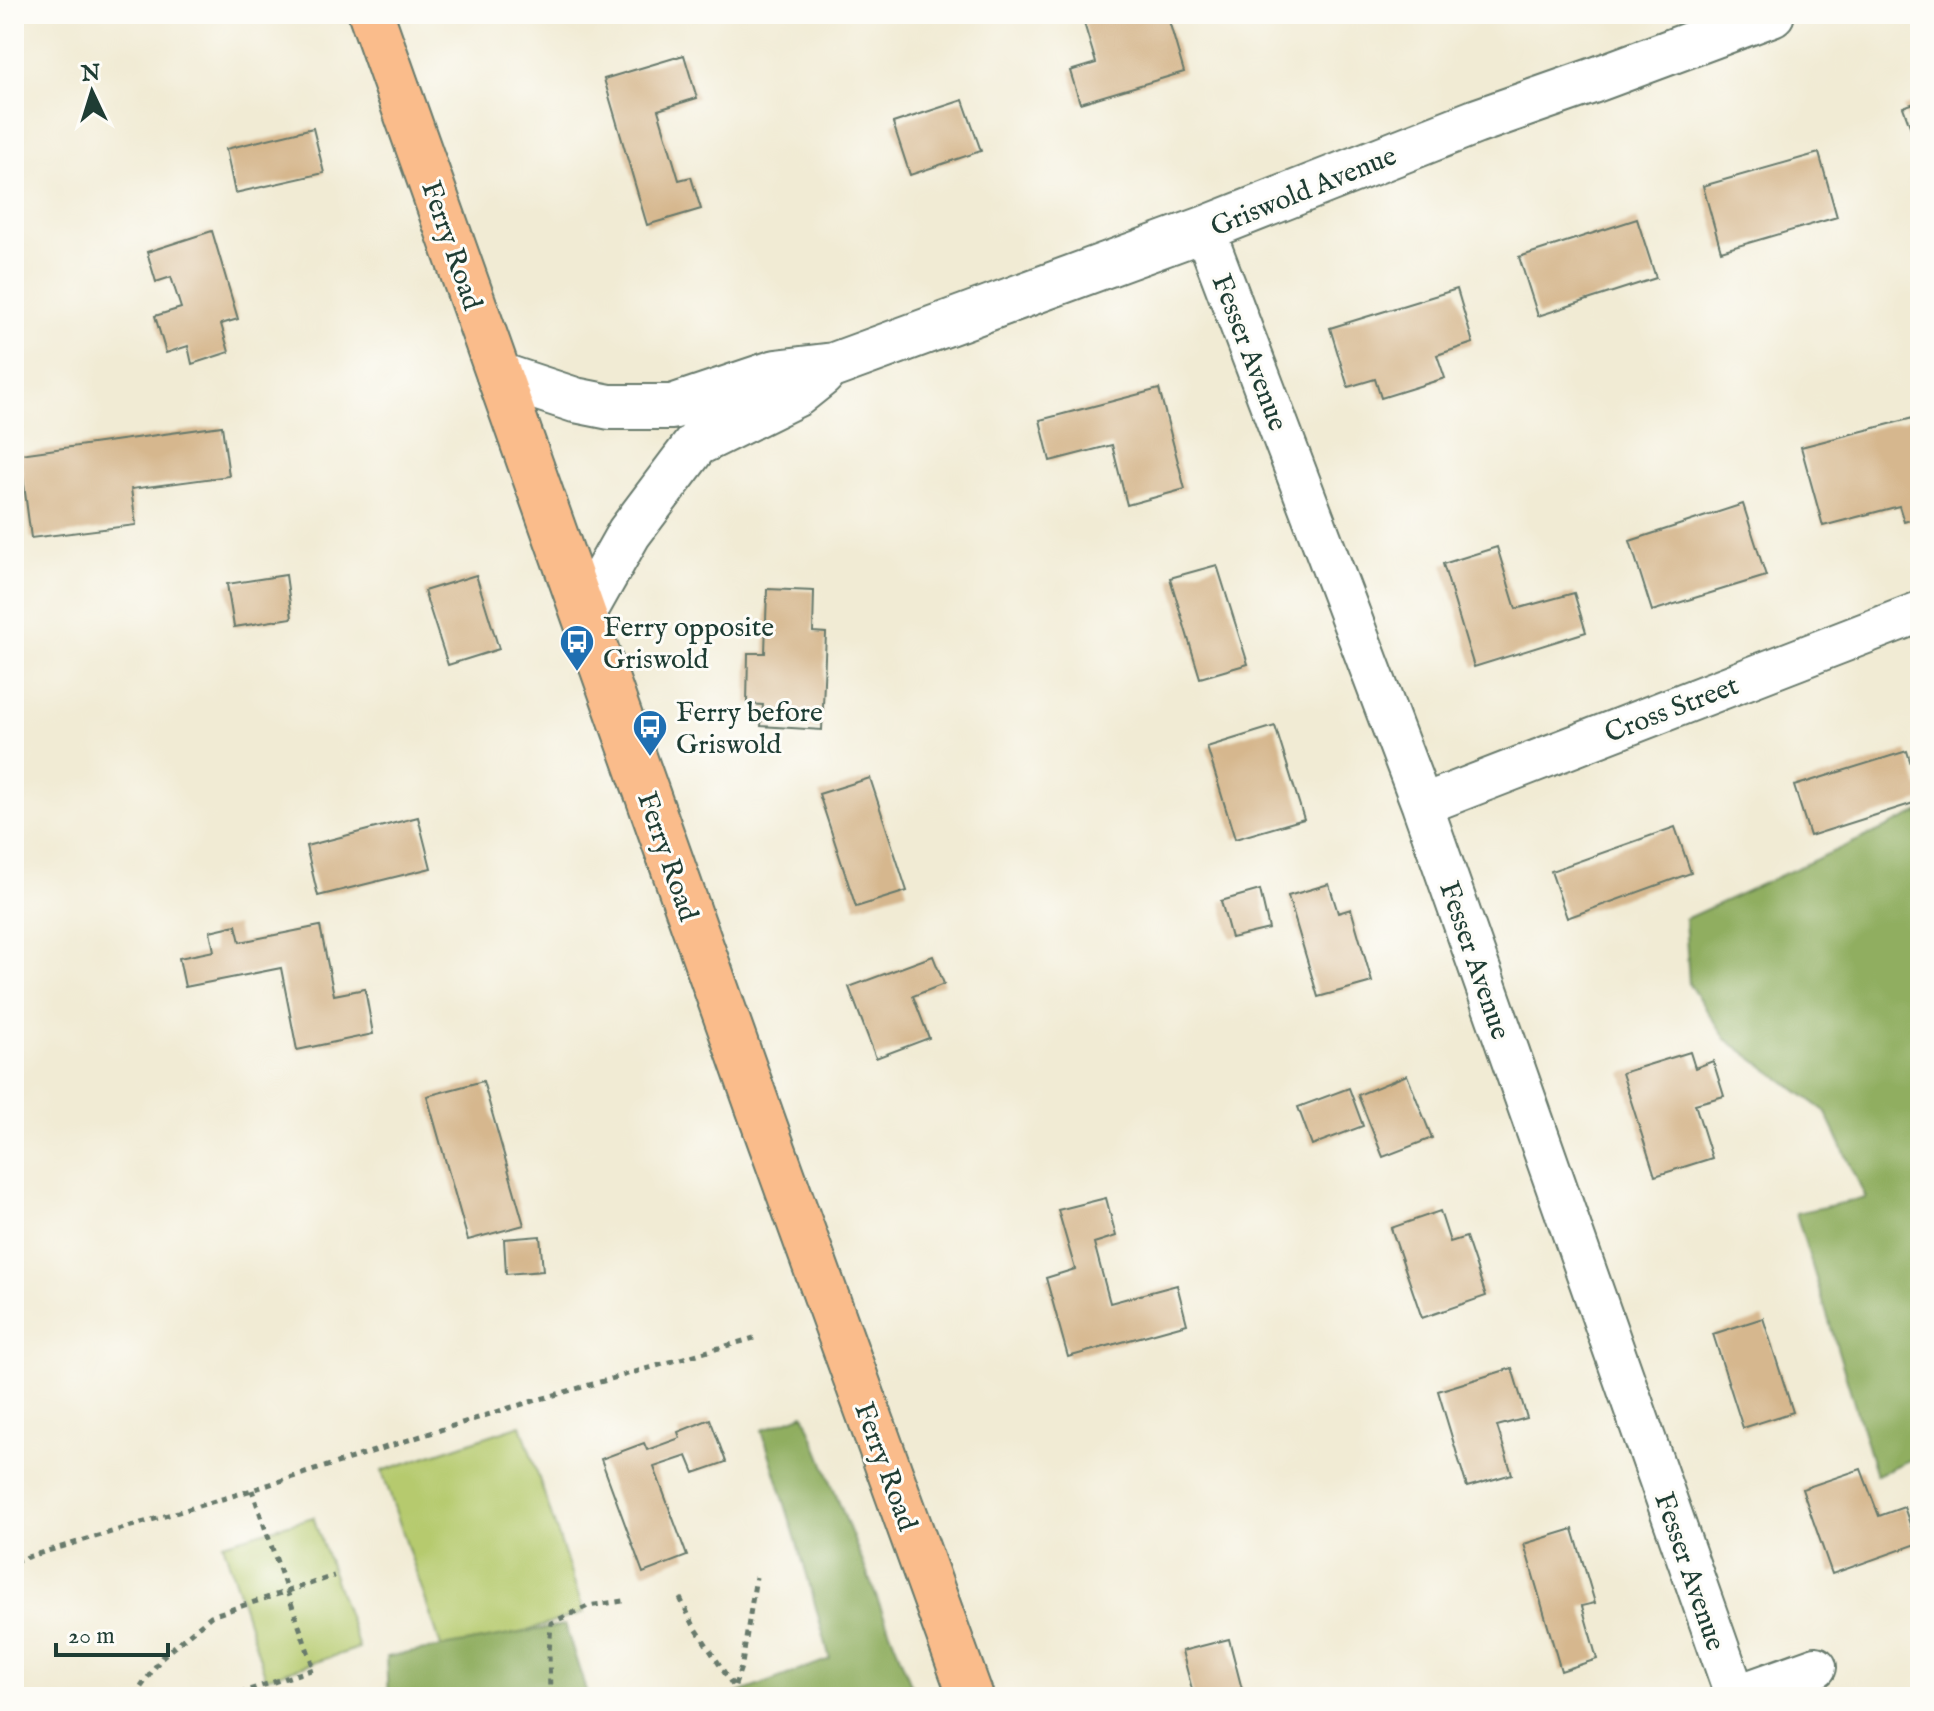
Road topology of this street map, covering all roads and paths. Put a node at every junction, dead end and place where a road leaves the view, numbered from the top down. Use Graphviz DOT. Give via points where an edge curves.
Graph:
graph roads {
  1 [pos="371,14"];
  2 [pos="1772,14"];
  3 [pos="1204,229"];
  4 [pos="834,365"];
  5 [pos="499,375"];
  6 [pos="1920,612"];
  7 [pos="584,613"];
  8 [pos="1422,805"];
  9 [pos="754,1338"];
  10 [pos="252,1490"];
  11 [pos="14,1561"];
  12 [pos="334,1576"];
  13 [pos="756,1577"];
  14 [pos="287,1590"];
  15 [pos="680,1598"];
  16 [pos="623,1601"];
  17 [pos="1816,1667"];
  18 [pos="734,1688"];
  19 [pos="134,1697"];
  20 [pos="227,1697"];
  21 [pos="548,1697"];
  22 [pos="735,1697"];
  23 [pos="971,1697"];
  24 [pos="1734,1697"];
  1 -- 5 [label="main road, Ferry Road"];
  2 -- 3 [label="street, Griswold Avenue" via="1475,122"];
  3 -- 4 [label="street, Griswold Avenue"];
  3 -- 8 [label="street, Fesser Avenue"];
  4 -- 5 [label="street" via="776,372 672,407 610,407"];
  4 -- 7 [label="street" via="797,394 696,444 629,533"];
  5 -- 7 [label="main road, Ferry Road"];
  6 -- 8 [label="street, Cross Street"];
  7 -- 23 [label="main road, Ferry Road"];
  8 -- 24 [label="street, Fesser Avenue"];
  9 -- 10 [label="path" via="509,1408"];
  10 -- 11 [label="path"];
  10 -- 14 [label="path"];
  12 -- 14 [label="path"];
  13 -- 18 [label="path"];
  14 -- 19 [label="path" via="211,1616 162,1657"];
  14 -- 20 [label="path" via="314,1669"];
  15 -- 18 [label="path"];
  16 -- 21 [label="path" via="588,1606 551,1623"];
  17 -- 24 [label="street"];
  18 -- 22 [label="path"];
}
